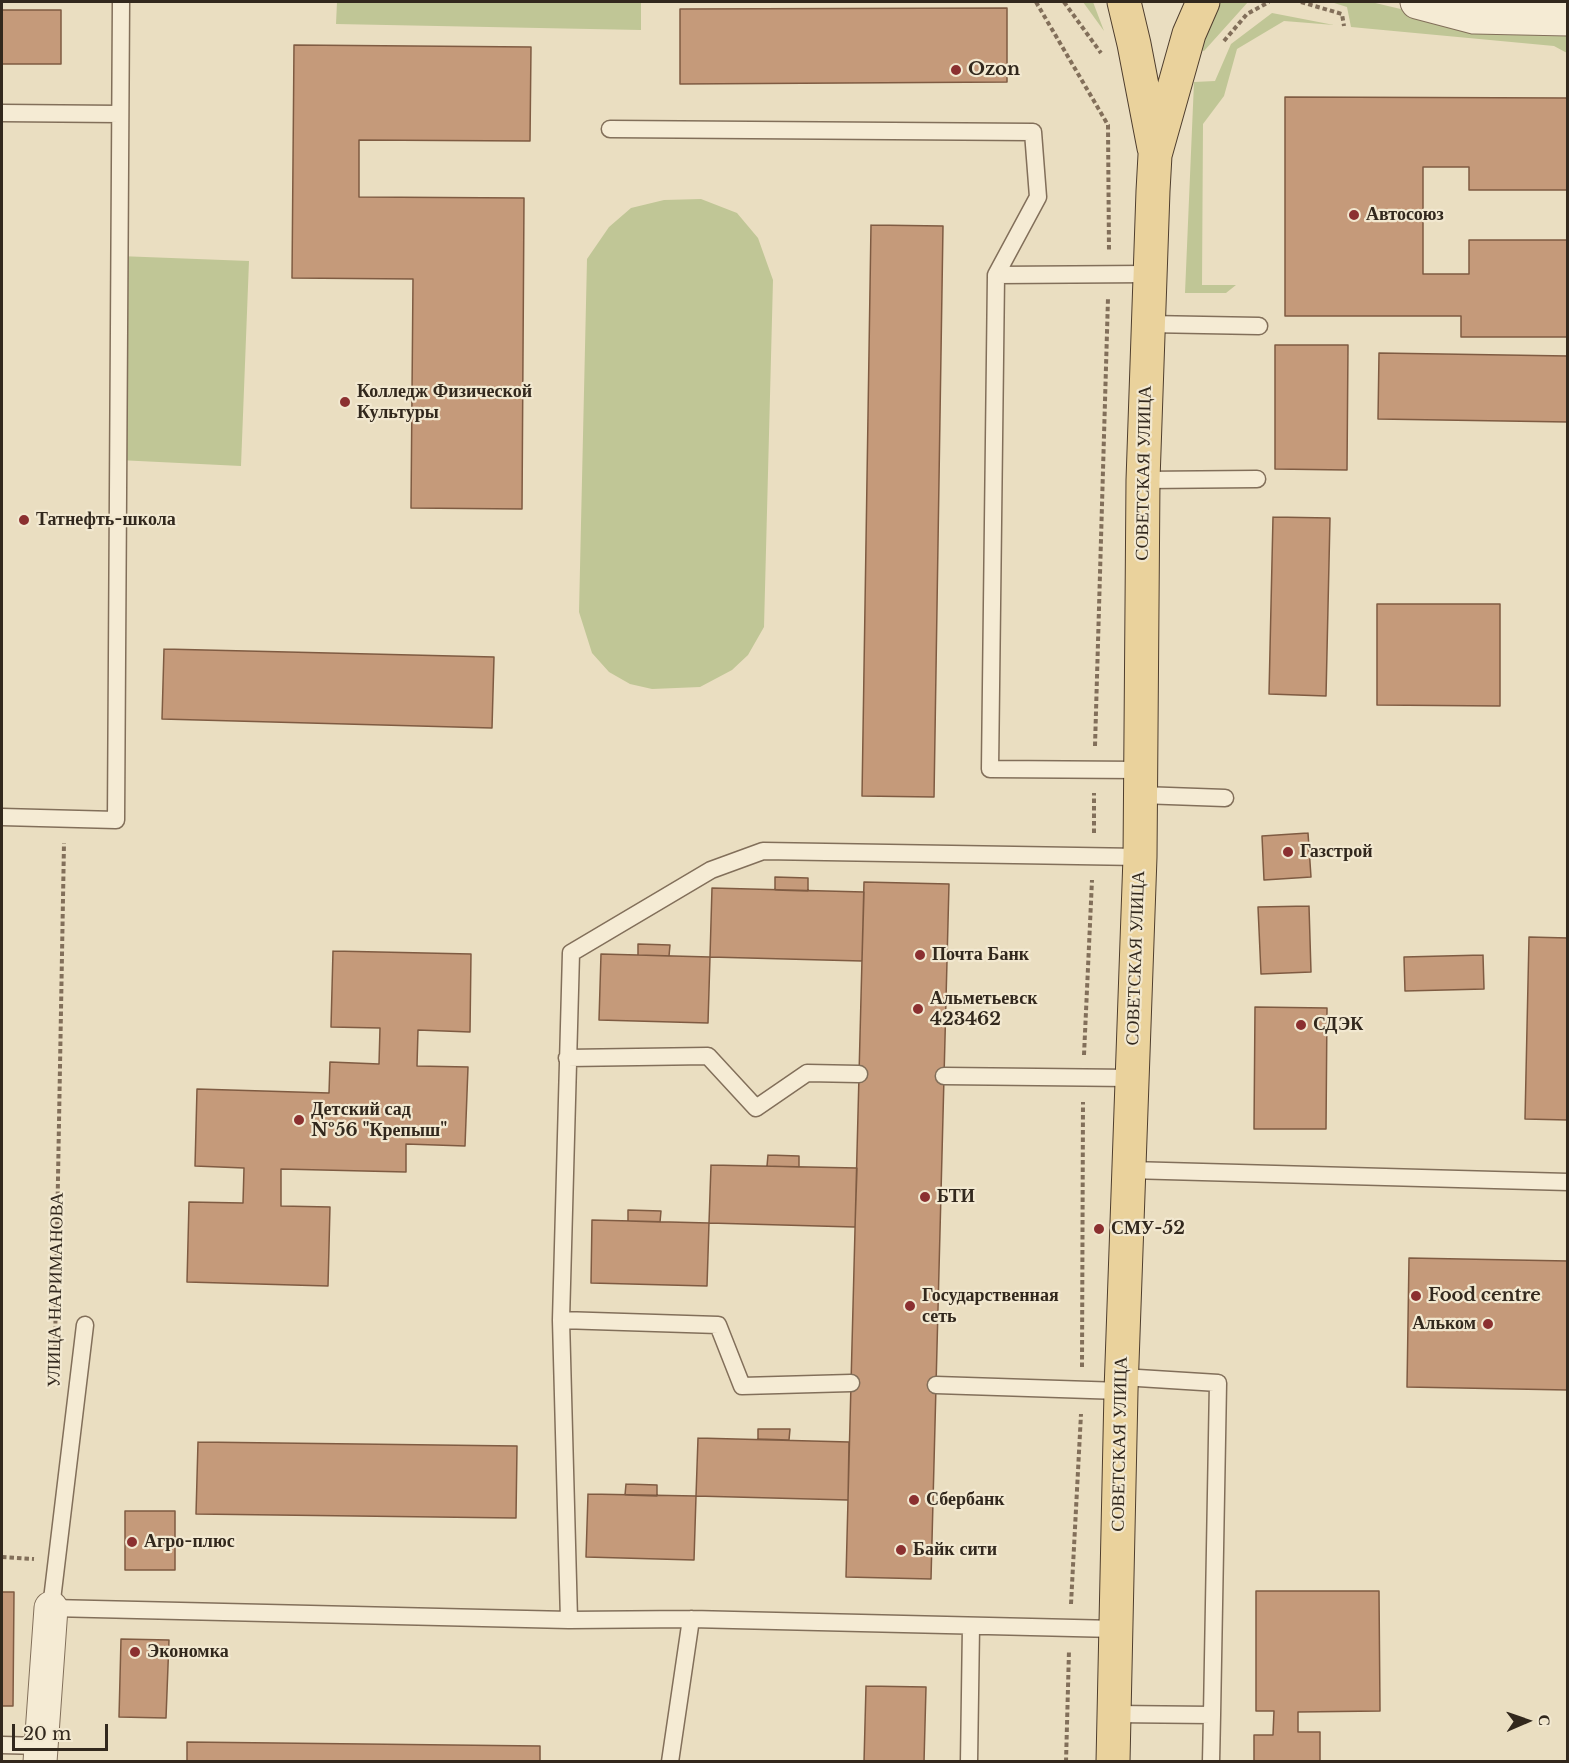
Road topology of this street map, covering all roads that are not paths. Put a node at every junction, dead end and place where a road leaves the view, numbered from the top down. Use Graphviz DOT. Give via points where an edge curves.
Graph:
graph roads {
  1 [pos="121,2"];
  2 [pos="1124,2"];
  3 [pos="1203,2"];
  4 [pos="1417,2"];
  5 [pos="1440,2"];
  6 [pos="1474,16"];
  7 [pos="1568,19"];
  8 [pos="2,113"];
  9 [pos="120,114"];
  10 [pos="610,129"];
  11 [pos="1155,155"];
  12 [pos="1149,274"];
  13 [pos="996,275"];
  14 [pos="1148,324"];
  15 [pos="1259,326"];
  16 [pos="1257,479"];
  17 [pos="1143,480"];
  18 [pos="1141,782"];
  19 [pos="1225,798"];
  20 [pos="2,817"];
  21 [pos="1140,857"];
  22 [pos="567,1058"];
  23 [pos="859,1074"];
  24 [pos="944,1076"];
  25 [pos="1131,1078"];
  26 [pos="1129,1170"];
  27 [pos="1568,1182"];
  28 [pos="561,1320"];
  29 [pos="85,1325"];
  30 [pos="851,1383"];
  31 [pos="1122,1384"];
  32 [pos="936,1385"];
  33 [pos="51,1608"];
  34 [pos="691,1619"];
  35 [pos="569,1620"];
  36 [pos="971,1626"];
  37 [pos="1116,1629"];
  38 [pos="1114,1714"];
  39 [pos="1212,1714"];
  40 [pos="2,1745"];
  41 [pos="40,1754"];
  42 [pos="670,1761"];
  43 [pos="969,1761"];
  44 [pos="1113,1761"];
  45 [pos="1211,1761"];
  1 -- 9 [label="lane"];
  2 -- 11 [label="main road"];
  3 -- 11 [label="main road" via="1189,34"];
  4 -- 6 [label="street"];
  5 -- 6 [label="street"];
  6 -- 7 [label="street"];
  8 -- 9 [label="lane"];
  9 -- 20 [label="lane" via="116,820"];
  10 -- 13 [label="lane" via="1033,132 1038,197"];
  11 -- 12 [label="main road, СОВЕТСКАЯ УЛИЦА"];
  12 -- 13 [label="lane"];
  12 -- 14 [label="main road, СОВЕТСКАЯ УЛИЦА"];
  13 -- 18 [label="lane" via="990,769"];
  14 -- 15 [label="lane"];
  14 -- 17 [label="main road, СОВЕТСКАЯ УЛИЦА"];
  16 -- 17 [label="lane"];
  17 -- 18 [label="main road, СОВЕТСКАЯ УЛИЦА"];
  18 -- 19 [label="lane"];
  18 -- 21 [label="main road, СОВЕТСКАЯ УЛИЦА"];
  21 -- 22 [label="lane" via="763,850 711,870 571,953"];
  21 -- 25 [label="main road, СОВЕТСКАЯ УЛИЦА"];
  22 -- 23 [label="lane" via="708,1056 756,1108 807,1073"];
  22 -- 28 [label="lane"];
  24 -- 25 [label="lane"];
  25 -- 26 [label="main road, СОВЕТСКАЯ УЛИЦА"];
  26 -- 27 [label="lane"];
  26 -- 31 [label="main road, СОВЕТСКАЯ УЛИЦА"];
  28 -- 30 [label="lane" via="718,1325 742,1386"];
  28 -- 35 [label="lane"];
  29 -- 33 [label="lane"];
  31 -- 32 [label="lane"];
  31 -- 37 [label="main road, СОВЕТСКАЯ УЛИЦА"];
  31 -- 39 [label="lane" via="1218,1383"];
  33 -- 35 [label="lane"];
  33 -- 41 [label="street"];
  34 -- 35 [label="lane"];
  34 -- 36 [label="lane"];
  34 -- 42 [label="lane"];
  36 -- 37 [label="lane"];
  36 -- 43 [label="lane"];
  37 -- 38 [label="main road, СОВЕТСКАЯ УЛИЦА"];
  38 -- 39 [label="lane"];
  38 -- 44 [label="main road, СОВЕТСКАЯ УЛИЦА"];
  39 -- 45 [label="lane"];
  40 -- 41 [label="lane"];
}
